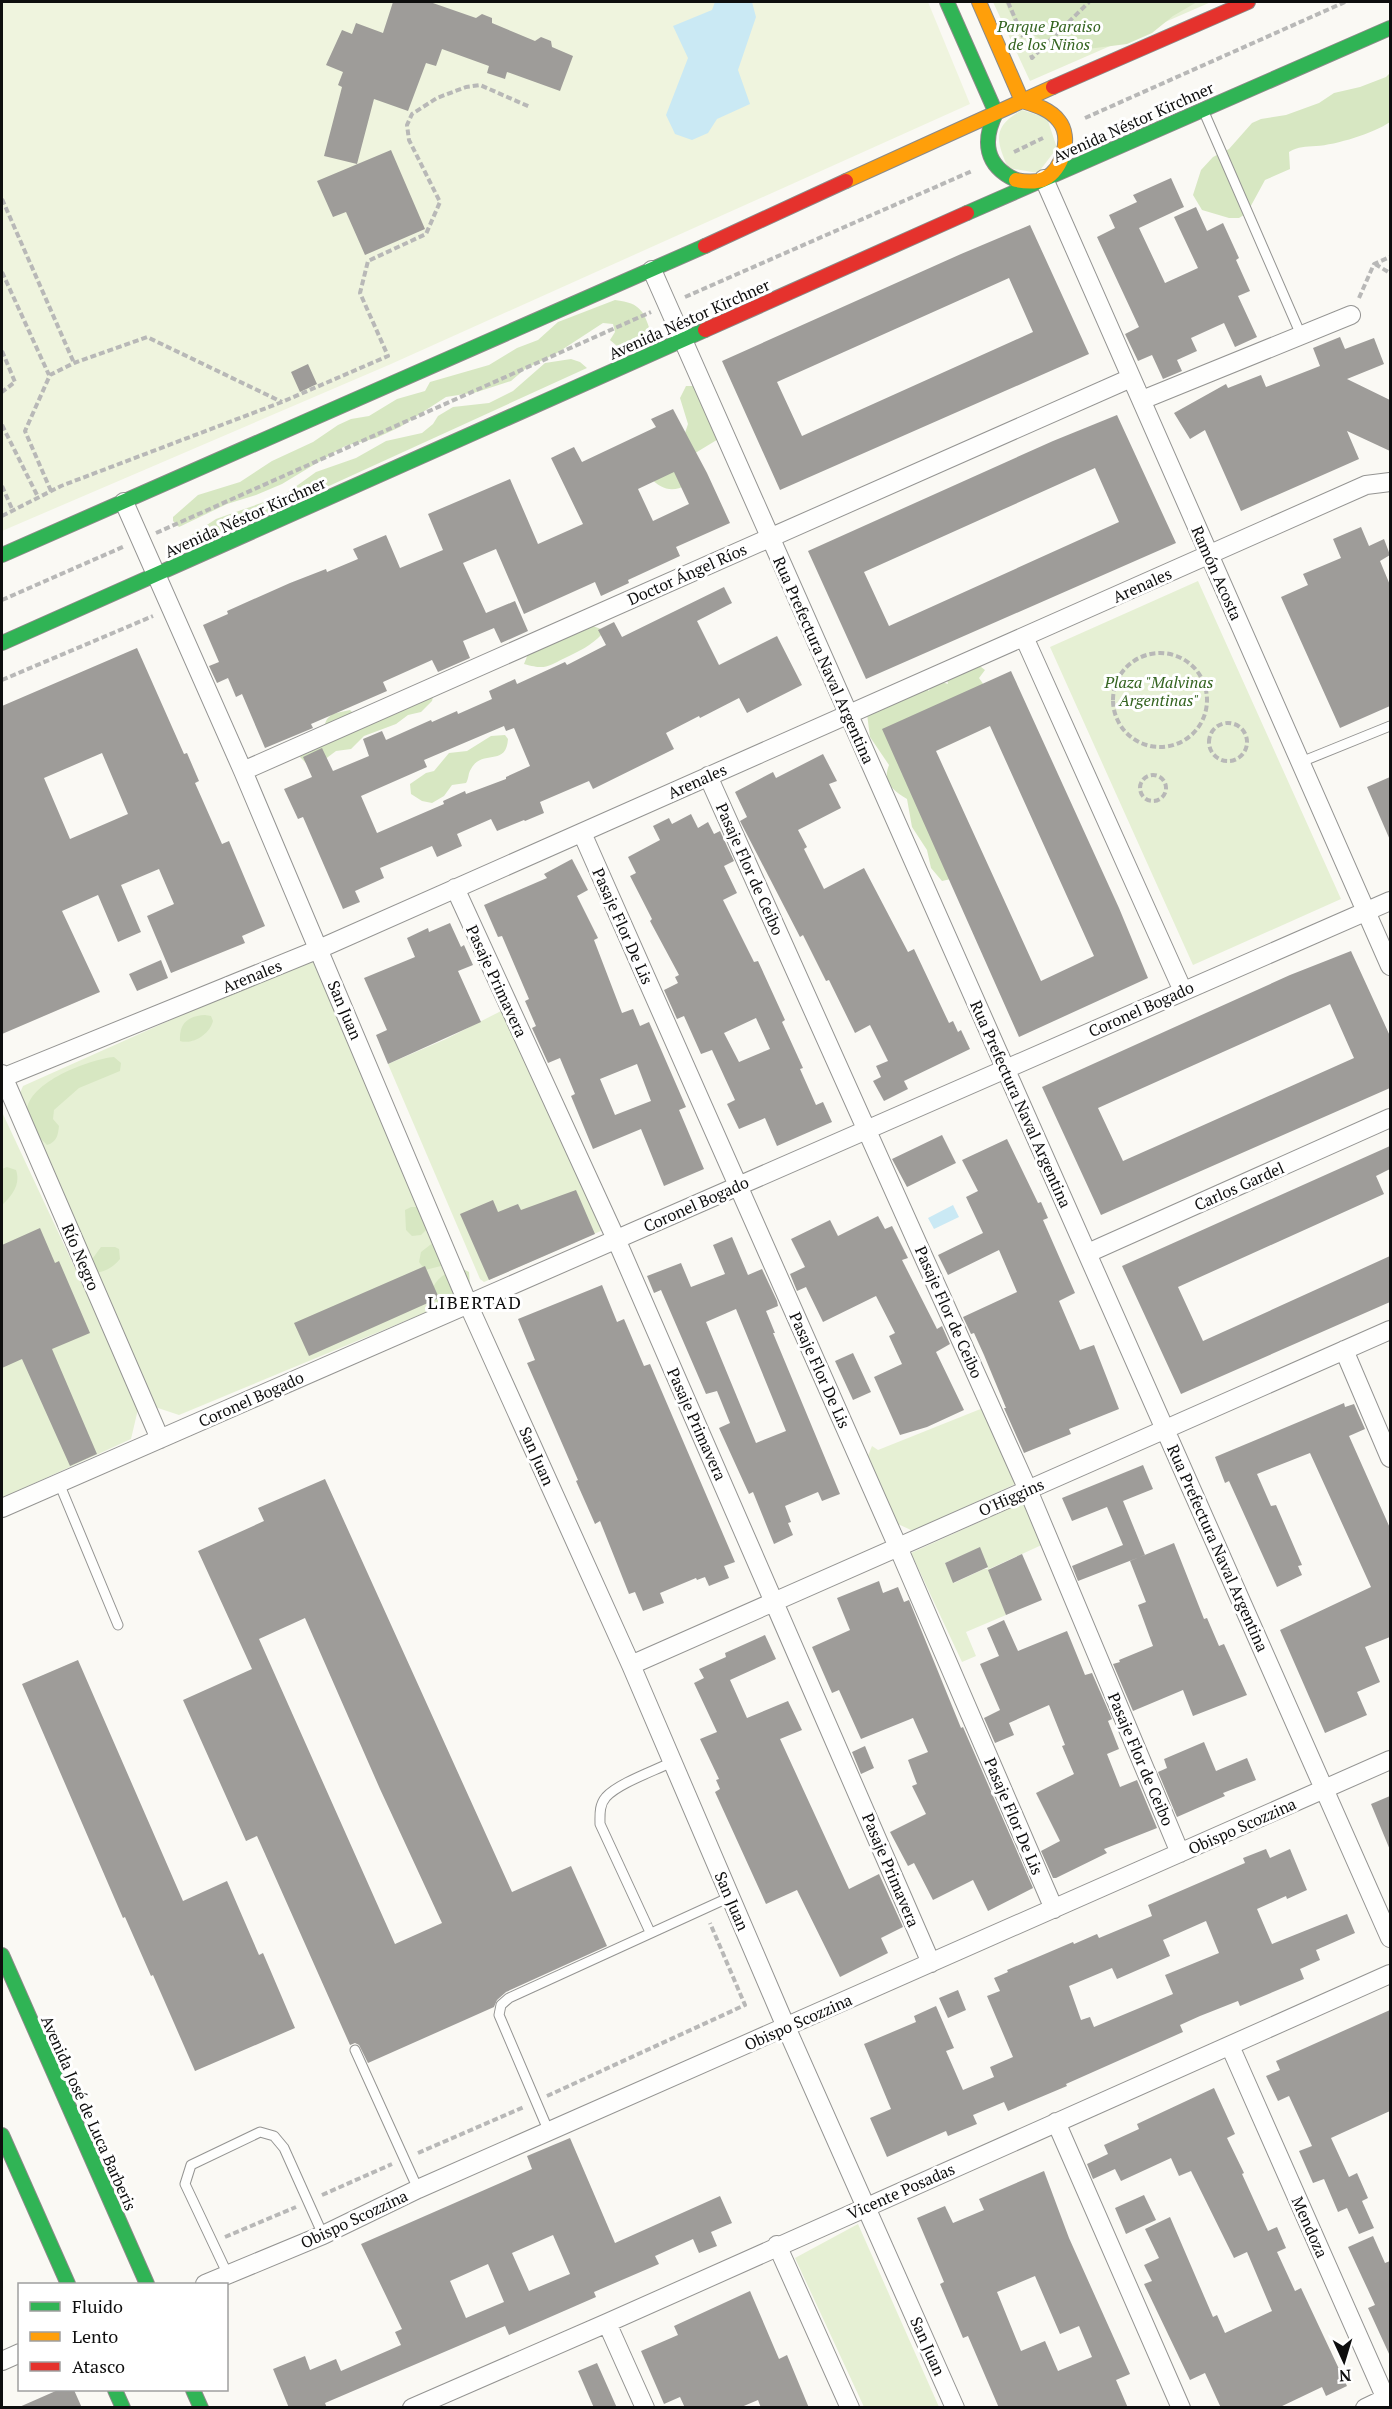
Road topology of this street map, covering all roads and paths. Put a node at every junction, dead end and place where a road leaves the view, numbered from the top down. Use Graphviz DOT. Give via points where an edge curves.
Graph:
graph roads {
  1 [pos="947,2"];
  2 [pos="979,2"];
  3 [pos="1008,2"];
  4 [pos="1089,2"];
  5 [pos="1248,2"];
  6 [pos="1345,2"];
  7 [pos="1390,28"];
  8 [pos="1024,39"];
  9 [pos="1028,49"];
  10 [pos="1022,101"];
  11 [pos="530,106"];
  12 [pos="1203,109"];
  13 [pos="996,113"];
  14 [pos="1065,128"];
  15 [pos="993,163"];
  16 [pos="1044,179"];
  17 [pos="2,199"];
  18 [pos="1390,257"];
  19 [pos="1374,264"];
  20 [pos="652,270"];
  21 [pos="2,272"];
  22 [pos="1390,273"];
  23 [pos="667,304"];
  24 [pos="1351,315"];
  25 [pos="1302,335"];
  26 [pos="683,340"];
  27 [pos="2,351"];
  28 [pos="74,363"];
  29 [pos="50,375"];
  30 [pos="1131,378"];
  31 [pos="2,392"];
  32 [pos="1142,400"];
  33 [pos="282,402"];
  34 [pos="2,425"];
  35 [pos="1390,482"];
  36 [pos="2,486"];
  37 [pos="51,491"];
  38 [pos="38,497"];
  39 [pos="124,502"];
  40 [pos="13,511"];
  41 [pos="2,516"];
  42 [pos="769,538"];
  43 [pos="140,540"];
  44 [pos="2,555"];
  45 [pos="1209,555"];
  46 [pos="156,575"];
  47 [pos="2,600"];
  48 [pos="171,608"];
  49 [pos="1024,637"];
  50 [pos="2,643"];
  51 [pos="2,680"];
  52 [pos="1207,704"];
  53 [pos="849,714"];
  54 [pos="1221,724"];
  55 [pos="1390,726"];
  56 [pos="1301,762"];
  57 [pos="243,771"];
  58 [pos="708,776"];
  59 [pos="1167,795"];
  60 [pos="582,833"];
  61 [pos="455,888"];
  62 [pos="1390,901"];
  63 [pos="1366,911"];
  64 [pos="319,949"];
  65 [pos="1390,966"];
  66 [pos="1183,991"];
  67 [pos="1006,1069"];
  68 [pos="2,1077"];
  69 [pos="1390,1118"];
  70 [pos="867,1128"];
  71 [pos="738,1185"];
  72 [pos="616,1239"];
  73 [pos="1088,1253"];
  74 [pos="468,1304"];
  75 [pos="1390,1330"];
  76 [pos="1344,1350"];
  77 [pos="1165,1429"];
  78 [pos="160,1439"];
  79 [pos="1390,1458"];
  80 [pos="58,1483"];
  81 [pos="1028,1490"];
  82 [pos="2,1508"];
  83 [pos="898,1547"];
  84 [pos="775,1601"];
  85 [pos="118,1625"];
  86 [pos="631,1665"];
  87 [pos="1390,1760"];
  88 [pos="672,1762"];
  89 [pos="1324,1790"];
  90 [pos="1180,1853"];
  91 [pos="730,1897"];
  92 [pos="1054,1909"];
  93 [pos="650,1932"];
  94 [pos="1390,1938"];
  95 [pos="2,1955"];
  96 [pos="931,1963"];
  97 [pos="1390,1974"];
  98 [pos="786,2027"];
  99 [pos="1230,2046"];
  100 [pos="355,2050"];
  101 [pos="1056,2122"];
  102 [pos="549,2132"];
  103 [pos="2,2135"];
  104 [pos="418,2190"];
  105 [pos="867,2206"];
  106 [pos="323,2235"];
  107 [pos="777,2246"];
  108 [pos="228,2275"];
  109 [pos="68,2283"];
  110 [pos="147,2283"];
  111 [pos="208,2283"];
  112 [pos="607,2323"];
  113 [pos="18,2354"];
  114 [pos="2,2361"];
  115 [pos="115,2391"];
  116 [pos="193,2391"];
  117 [pos="1388,2401"];
  118 [pos="433,2403"];
  119 [pos="123,2408"];
  120 [pos="201,2408"];
  121 [pos="412,2408"];
  122 [pos="645,2408"];
  123 [pos="850,2408"];
  124 [pos="955,2408"];
  125 [pos="1181,2408"];
  126 [pos="1365,2408"];
  1 -- 13 [label="main road"];
  2 -- 10 [label="main road"];
  3 -- 8 [label="path"];
  4 -- 9 [label="path" via="1032,58"];
  5 -- 10 [label="main road"];
  6 -- 14 [label="path"];
  7 -- 12 [label="main road, Avenida Néstor Kirchner"];
  10 -- 13 [label="main road"];
  10 -- 14 [label="main road" via="1040,105"];
  11 -- 33 [label="path" via="480,85 437,98 412,114 407,124 409,140 440,202 426,234 368,261 360,293 388,356"];
  12 -- 16 [label="main road, Avenida Néstor Kirchner"];
  12 -- 25 [label="lane"];
  13 -- 15 [label="main road" via="988,129 987,145"];
  13 -- 20 [label="main road"];
  14 -- 15 [label="path"];
  14 -- 16 [label="main road" via="1066,148 1059,165"];
  15 -- 16 [label="main road" via="1006,176 1023,181"];
  15 -- 23 [label="path"];
  16 -- 26 [label="main road, Avenida Néstor Kirchner"];
  16 -- 30 [label="street, Ramón Acosta"];
  17 -- 28 [label="path"];
  18 -- 19 [label="path"];
  19 -- 22 [label="path"];
  19 -- 24 [label="path"];
  20 -- 23 [label="street, Rua Prefectura Naval Argentina"];
  20 -- 39 [label="main road"];
  21 -- 29 [label="path"];
  23 -- 26 [label="street, Rua Prefectura Naval Argentina"];
  23 -- 43 [label="path"];
  24 -- 25 [label="street"];
  25 -- 32 [label="street"];
  26 -- 42 [label="street, Rua Prefectura Naval Argentina"];
  26 -- 46 [label="main road, Avenida Néstor Kirchner"];
  27 -- 31 [label="path" via="15,382"];
  28 -- 29 [label="path"];
  28 -- 33 [label="path" via="147,337"];
  29 -- 37 [label="path" via="26,432"];
  30 -- 32 [label="street, Ramón Acosta"];
  30 -- 42 [label="street, Doctor Ángel Ríos"];
  32 -- 45 [label="street, Ramón Acosta"];
  33 -- 37 [label="path"];
  34 -- 38 [label="path"];
  35 -- 45 [label="street, Arenales" via="1366,485"];
  36 -- 40 [label="path"];
  37 -- 38 [label="path"];
  38 -- 40 [label="path"];
  39 -- 43 [label="street, San Juan"];
  39 -- 44 [label="main road"];
  40 -- 41 [label="path"];
  42 -- 53 [label="street, Rua Prefectura Naval Argentina"];
  42 -- 57 [label="street, Doctor Ángel Ríos"];
  43 -- 46 [label="street, San Juan"];
  43 -- 47 [label="path"];
  45 -- 49 [label="street, Arenales"];
  45 -- 56 [label="street, Ramón Acosta"];
  46 -- 48 [label="street, San Juan"];
  46 -- 50 [label="main road, Avenida Néstor Kirchner"];
  48 -- 51 [label="path"];
  48 -- 57 [label="street, San Juan"];
  49 -- 53 [label="street, Arenales"];
  49 -- 66 [label="street"];
  52 -- 52 [label="path" via="1197,729 1186,739 1158,747 1134,739 1123,729 1116,718 1113,690 1128,665 1153,653 1167,653 1180,657 1201,677"];
  53 -- 58 [label="street, Arenales"];
  53 -- 67 [label="street, Rua Prefectura Naval Argentina"];
  54 -- 54 [label="path" via="1234,724 1247,738 1246,750 1237,759 1219,760 1210,751 1212,731"];
  55 -- 56 [label="lane"];
  56 -- 63 [label="street, Ramón Acosta"];
  57 -- 64 [label="street, San Juan"];
  58 -- 60 [label="street, Arenales"];
  58 -- 70 [label="street, Pasaje Flor de Ceibo"];
  59 -- 59 [label="path" via="1147,800 1140,794 1139,785 1144,777 1159,776"];
  60 -- 61 [label="street, Arenales"];
  60 -- 71 [label="street, Pasaje Flor De Lis"];
  61 -- 64 [label="street, Arenales"];
  61 -- 72 [label="street, Pasaje Primavera"];
  62 -- 63 [label="street, Coronel Bogado"];
  63 -- 65 [label="street, Ramón Acosta"];
  63 -- 66 [label="street, Coronel Bogado"];
  64 -- 68 [label="street, Arenales"];
  64 -- 74 [label="street, San Juan"];
  66 -- 67 [label="street, Coronel Bogado"];
  67 -- 70 [label="street, Coronel Bogado"];
  67 -- 73 [label="street, Rua Prefectura Naval Argentina"];
  68 -- 78 [label="street, Río Negro"];
  69 -- 73 [label="street, Carlos Gardel"];
  70 -- 71 [label="street, Coronel Bogado"];
  70 -- 81 [label="street, Pasaje Flor de Ceibo"];
  71 -- 72 [label="street, Coronel Bogado"];
  71 -- 83 [label="street, Pasaje Flor De Lis"];
  72 -- 74 [label="street, Coronel Bogado"];
  72 -- 84 [label="street, Pasaje Primavera"];
  73 -- 77 [label="street, Rua Prefectura Naval Argentina"];
  74 -- 78 [label="street, Coronel Bogado"];
  74 -- 86 [label="street, San Juan"];
  75 -- 76 [label="street, O'Higgins"];
  76 -- 77 [label="street, O'Higgins"];
  76 -- 79 [label="street"];
  77 -- 81 [label="street, O'Higgins"];
  77 -- 89 [label="street, Rua Prefectura Naval Argentina"];
  78 -- 80 [label="street, Coronel Bogado"];
  80 -- 82 [label="street, Coronel Bogado"];
  80 -- 85 [label="lane"];
  81 -- 83 [label="street, O'Higgins"];
  81 -- 90 [label="street, Pasaje Flor de Ceibo"];
  83 -- 84 [label="street, O'Higgins"];
  83 -- 92 [label="street, Pasaje Flor De Lis"];
  84 -- 86 [label="street, O'Higgins"];
  84 -- 96 [label="street, Pasaje Primavera"];
  86 -- 88 [label="street, San Juan"];
  87 -- 89 [label="street, Obispo Scozzina"];
  88 -- 91 [label="street, San Juan"];
  88 -- 93 [label="lane" via="616,1789 604,1798 600,1810 600,1824"];
  89 -- 90 [label="street, Obispo Scozzina"];
  89 -- 94 [label="street, Rua Prefectura Naval Argentina"];
  90 -- 92 [label="street, Obispo Scozzina"];
  91 -- 93 [label="lane"];
  91 -- 98 [label="street, San Juan"];
  92 -- 96 [label="street, Obispo Scozzina"];
  93 -- 102 [label="lane" via="501,2005 499,2015"];
  95 -- 110 [label="main road, Avenida José de Luca Barberis"];
  96 -- 98 [label="street, Obispo Scozzina"];
  97 -- 99 [label="street, Vicente Posadas"];
  98 -- 102 [label="street, Obispo Scozzina"];
  98 -- 105 [label="street, San Juan"];
  99 -- 101 [label="street, Vicente Posadas"];
  99 -- 117 [label="street, Mendoza"];
  100 -- 104 [label="lane"];
  101 -- 105 [label="street, Vicente Posadas"];
  101 -- 125 [label="street"];
  102 -- 104 [label="street, Obispo Scozzina"];
  103 -- 109 [label="main road"];
  104 -- 106 [label="street, Obispo Scozzina"];
  105 -- 107 [label="street, Vicente Posadas"];
  105 -- 124 [label="street, San Juan"];
  106 -- 108 [label="street, Obispo Scozzina"];
  106 -- 108 [label="lane" via="284,2148 274,2136 260,2132 191,2164 185,2184"];
  107 -- 112 [label="street, Vicente Posadas"];
  107 -- 123 [label="street"];
  108 -- 111 [label="street, Obispo Scozzina"];
  112 -- 118 [label="street, Vicente Posadas"];
  112 -- 122 [label="street"];
  113 -- 114 [label="street"];
  115 -- 119 [label="main road"];
  116 -- 120 [label="main road"];
  117 -- 126 [label="street"];
  118 -- 121 [label="street, Vicente Posadas"];
}
